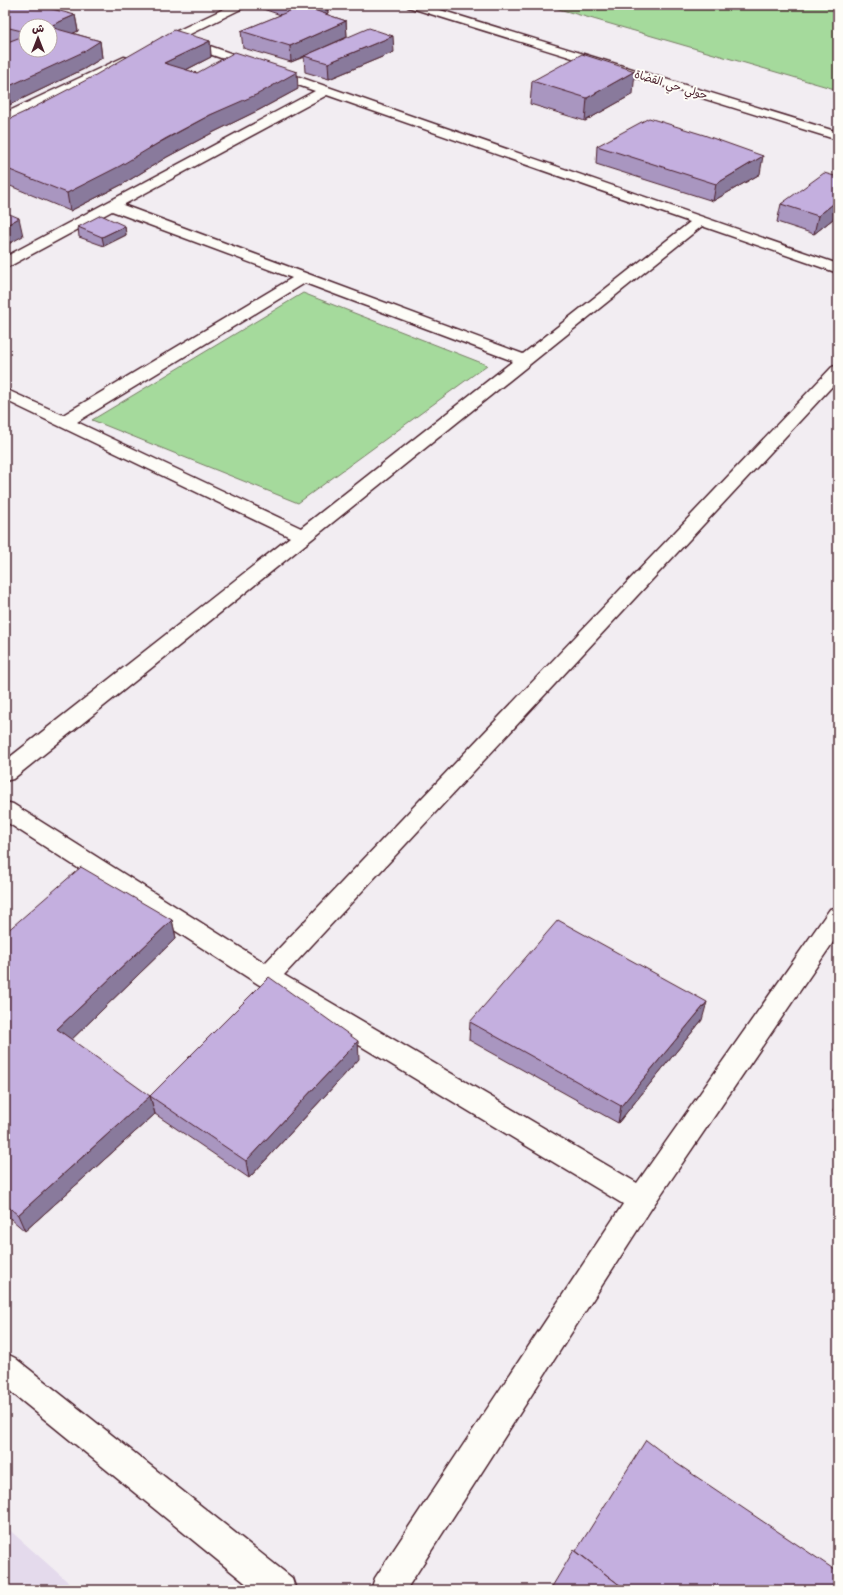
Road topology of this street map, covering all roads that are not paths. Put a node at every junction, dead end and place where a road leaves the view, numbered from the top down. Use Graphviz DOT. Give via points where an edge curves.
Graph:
graph roads {
  1 [pos="241,5"];
  2 [pos="412,5"];
  3 [pos="174,37"];
  4 [pos="153,47"];
  5 [pos="132,57"];
  6 [pos="326,90"];
  7 [pos="5,118"];
  8 [pos="838,136"];
  9 [pos="112,206"];
  10 [pos="700,221"];
  11 [pos="5,264"];
  12 [pos="838,269"];
  13 [pos="304,278"];
  14 [pos="525,360"];
  15 [pos="838,370"];
  16 [pos="5,394"];
  17 [pos="64,422"];
  18 [pos="303,536"];
  19 [pos="5,773"];
  20 [pos="5,810"];
  21 [pos="838,916"];
  22 [pos="267,976"];
  23 [pos="641,1200"];
  24 [pos="5,1368"];
  25 [pos="280,1590"];
  26 [pos="388,1590"];
  1 -- 3 [label="street"];
  2 -- 8 [label="street, حولي حي القضاة"];
  3 -- 4 [label="street"];
  3 -- 6 [label="street"];
  5 -- 7 [label="street"];
  6 -- 9 [label="street"];
  6 -- 10 [label="street"];
  9 -- 11 [label="street"];
  9 -- 13 [label="street"];
  10 -- 12 [label="street"];
  10 -- 14 [label="street"];
  13 -- 14 [label="street"];
  13 -- 17 [label="street"];
  14 -- 18 [label="street"];
  15 -- 22 [label="street"];
  16 -- 17 [label="street"];
  17 -- 18 [label="street"];
  18 -- 19 [label="street"];
  20 -- 22 [label="street"];
  21 -- 23 [label="street"];
  22 -- 23 [label="street"];
  23 -- 26 [label="street"];
  24 -- 25 [label="street"];
}
